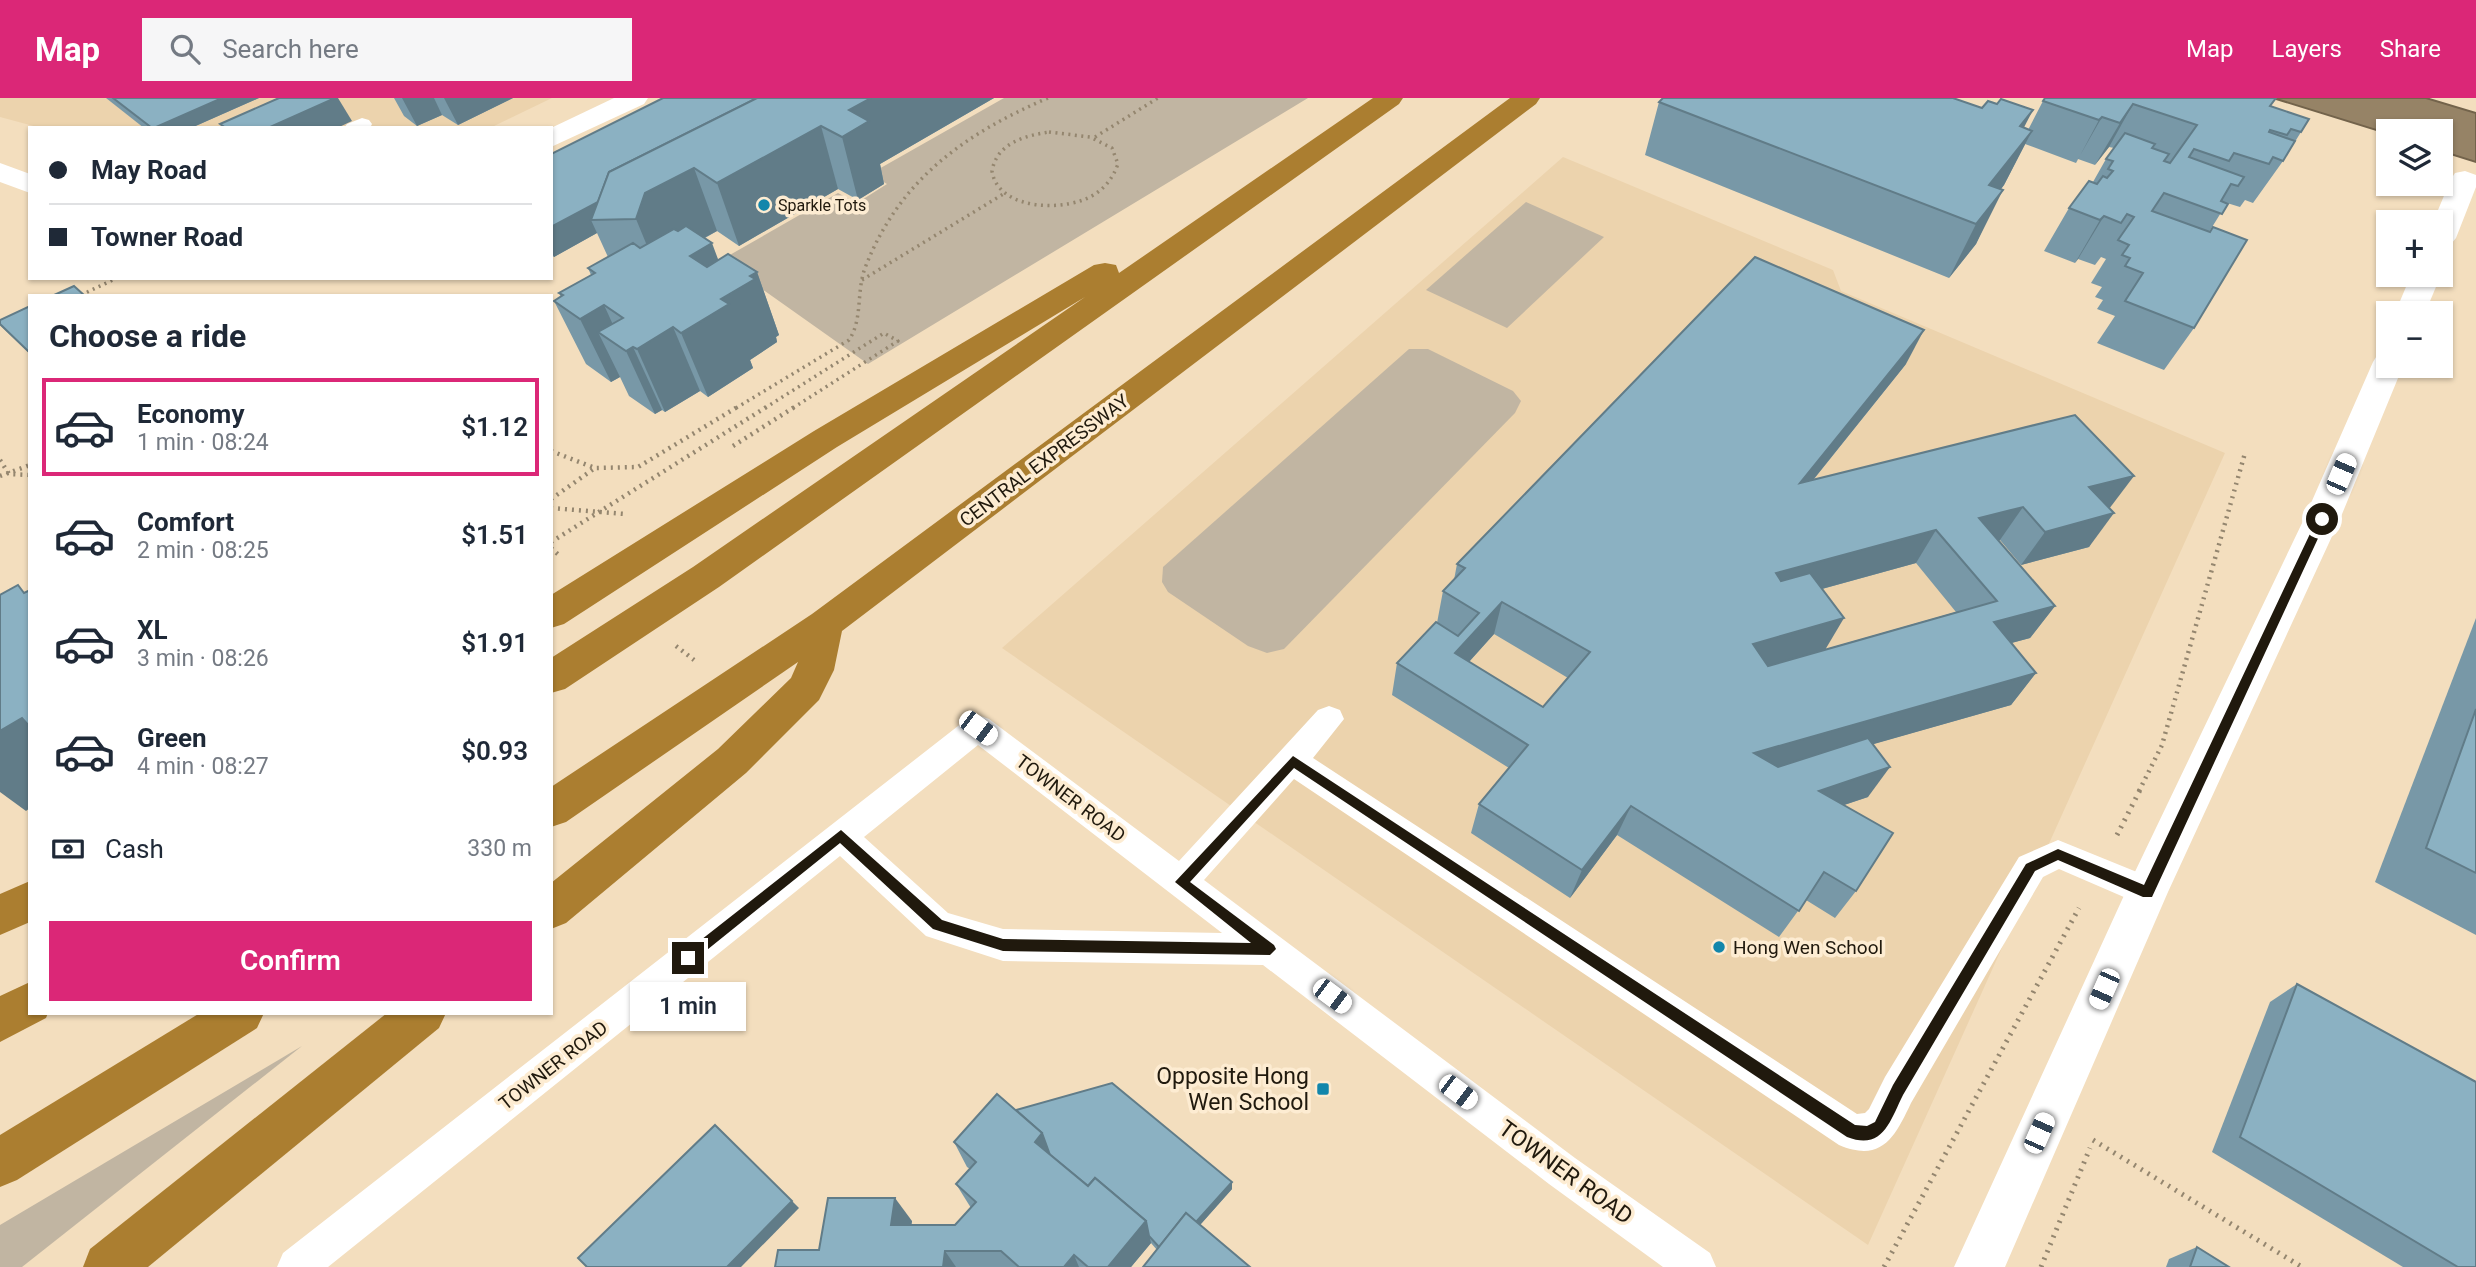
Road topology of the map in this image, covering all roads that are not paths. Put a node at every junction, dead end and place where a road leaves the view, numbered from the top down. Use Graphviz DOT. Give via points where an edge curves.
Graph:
graph roads {
  1 [pos="595,98"];
  2 [pos="635,98"];
  3 [pos="1390,98"];
  4 [pos="1527,98"];
  5 [pos="537,126"];
  6 [pos="553,138"];
  7 [pos="1322,148"];
  8 [pos="0,171"];
  9 [pos="2465,179"];
  10 [pos="28,184"];
  11 [pos="2452,210"];
  12 [pos="2382,378"];
  13 [pos="553,613"];
  14 [pos="825,624"];
  15 [pos="553,677"];
  16 [pos="1329,719"];
  17 [pos="1293,761"];
  18 [pos="553,807"];
  19 [pos="841,836"];
  20 [pos="1181,882"];
  21 [pos="2147,892"];
  22 [pos="28,901"];
  23 [pos="553,907"];
  24 [pos="0,915"];
  25 [pos="1270,949"];
  26 [pos="28,1004"];
  27 [pos="237,1015"];
  28 [pos="421,1015"];
  29 [pos="0,1020"];
  30 [pos="0,1163"];
  31 [pos="108,1267"];
  32 [pos="297,1267"];
  33 [pos="1696,1267"];
  34 [pos="1979,1267"];
  1 -- 5 [label="street"];
  2 -- 6 [label="street"];
  3 -- 7 [label="highway"];
  4 -- 14 [label="highway, CENTRAL EXPRESSWAY"];
  7 -- 13 [label="highway" via="961,354"];
  7 -- 15 [label="highway" via="706,577"];
  8 -- 10 [label="street"];
  9 -- 11 [label="street"];
  12 -- 21 [label="street" via="2322,519"];
  14 -- 18 [label="highway, CENTRAL EXPRESSWAY"];
  14 -- 23 [label="highway" via="815,670 805,689 732,761"];
  16 -- 17 [label="lane"];
  17 -- 20 [label="lane"];
  17 -- 21 [label="lane" via="1852,1132 1868,1134 1880,1127 2031,867 2058,854"];
  19 -- 20 [label="lane, TOWNER ROAD" via="978,728"];
  19 -- 25 [label="lane" via="938,925 1003,945"];
  19 -- 32 [label="lane, TOWNER ROAD"];
  20 -- 25 [label="lane, TOWNER ROAD"];
  21 -- 34 [label="street"];
  22 -- 24 [label="highway"];
  25 -- 33 [label="lane, TOWNER ROAD"];
  26 -- 29 [label="highway"];
  27 -- 30 [label="highway"];
  28 -- 31 [label="highway"];
}
